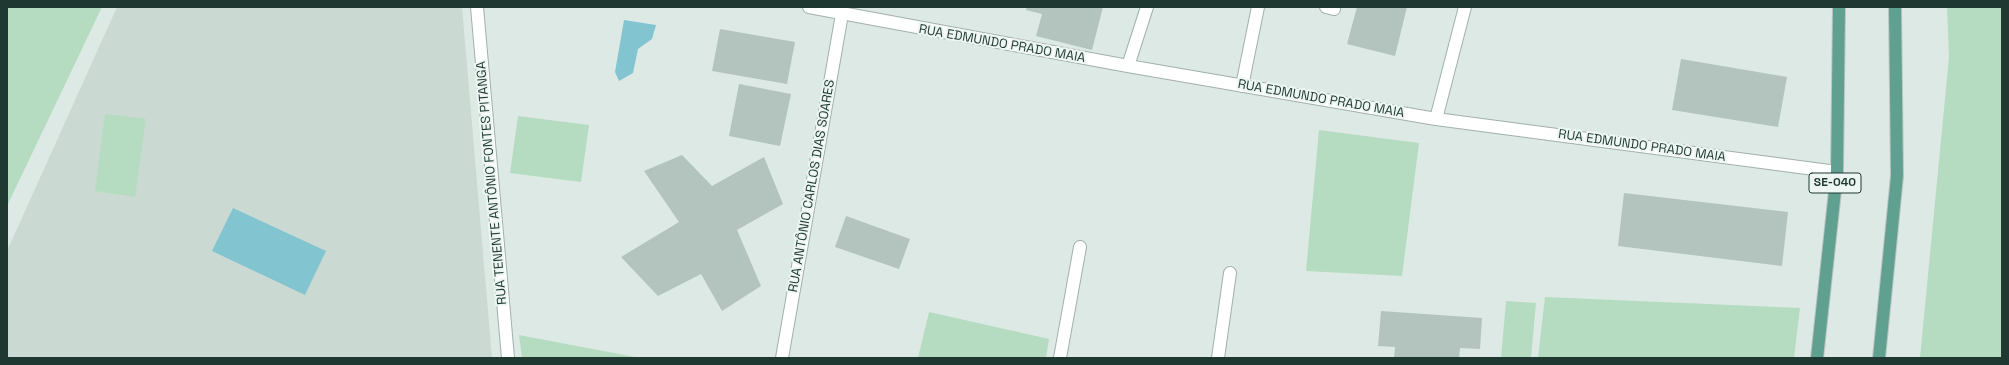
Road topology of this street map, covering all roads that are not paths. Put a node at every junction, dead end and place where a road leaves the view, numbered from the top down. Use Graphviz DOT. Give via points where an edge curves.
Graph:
graph roads {
  1 [pos="477,7"];
  2 [pos="809,7"];
  3 [pos="1146,7"];
  4 [pos="1258,7"];
  5 [pos="1465,7"];
  6 [pos="1839,7"];
  7 [pos="1895,7"];
  8 [pos="842,14"];
  9 [pos="1128,66"];
  10 [pos="1242,86"];
  11 [pos="1436,119"];
  12 [pos="1837,172"];
  13 [pos="1080,247"];
  14 [pos="1230,273"];
  15 [pos="508,358"];
  16 [pos="782,358"];
  17 [pos="1060,358"];
  18 [pos="1218,358"];
  19 [pos="1817,358"];
  20 [pos="1879,358"];
  1 -- 15 [label="street, RUA TENENTE ANTÔNIO FONTES PITANGA"];
  2 -- 8 [label="street, RUA EDMUNDO PRADO MAIA"];
  3 -- 9 [label="street"];
  4 -- 10 [label="street"];
  5 -- 11 [label="street"];
  6 -- 12 [label="main road, SE-040"];
  7 -- 20 [label="main road" via="1897,176"];
  8 -- 9 [label="street, RUA EDMUNDO PRADO MAIA"];
  8 -- 16 [label="street, RUA ANTÔNIO CARLOS DIAS SOARES"];
  9 -- 10 [label="street, RUA EDMUNDO PRADO MAIA"];
  10 -- 11 [label="street, RUA EDMUNDO PRADO MAIA"];
  11 -- 12 [label="street, RUA EDMUNDO PRADO MAIA"];
  12 -- 19 [label="main road, SE-040"];
  13 -- 17 [label="street"];
  14 -- 18 [label="street"];
}
